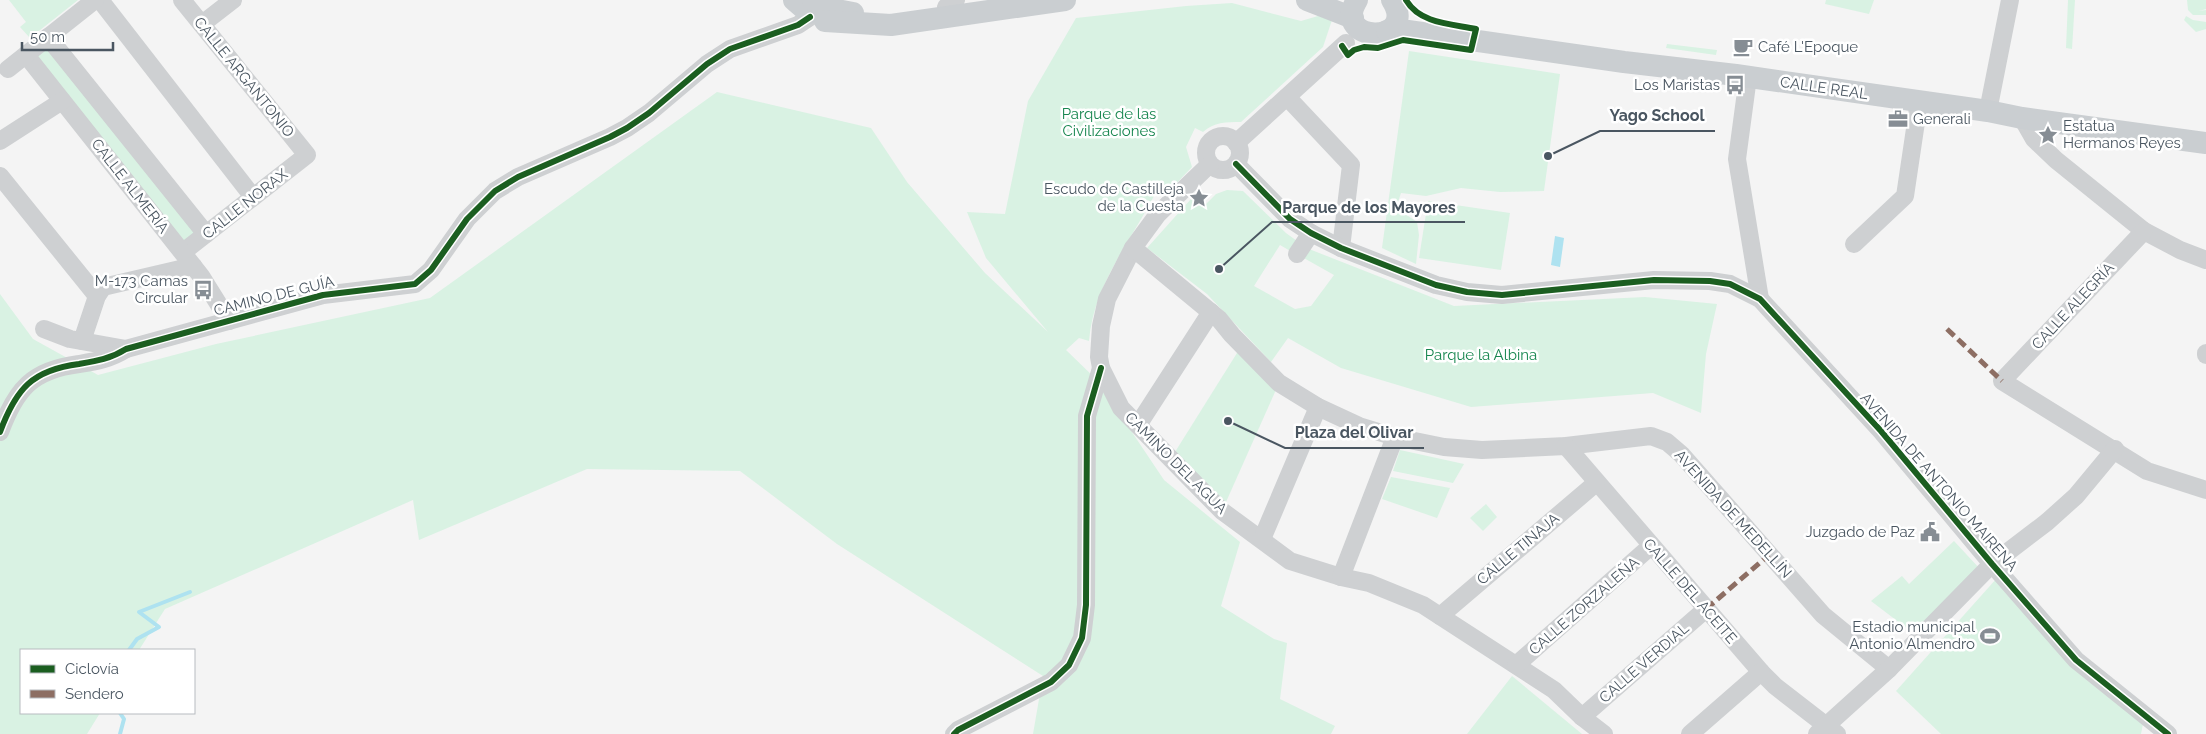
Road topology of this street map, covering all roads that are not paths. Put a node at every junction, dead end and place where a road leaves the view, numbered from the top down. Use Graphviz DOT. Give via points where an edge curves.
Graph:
graph roads {
  1 [pos="95,0"];
  2 [pos="100,0"];
  3 [pos="182,0"];
  4 [pos="233,0"];
  5 [pos="995,0"];
  6 [pos="1065,0"];
  7 [pos="1307,0"];
  8 [pos="2010,0"];
  9 [pos="1394,3"];
  10 [pos="951,4"];
  11 [pos="814,11"];
  12 [pos="202,24"];
  13 [pos="1362,25"];
  14 [pos="1441,36"];
  15 [pos="48,37"];
  16 [pos="26,55"];
  17 [pos="8,69"];
  18 [pos="1748,77"];
  19 [pos="1287,97"];
  20 [pos="62,101"];
  21 [pos="1919,102"];
  22 [pos="1988,111"];
  23 [pos="2022,118"];
  24 [pos="0,141"];
  25 [pos="1236,143"];
  26 [pos="2206,143"];
  27 [pos="306,155"];
  28 [pos="1210,164"];
  29 [pos="1236,164"];
  30 [pos="0,176"];
  31 [pos="253,197"];
  32 [pos="2144,231"];
  33 [pos="206,234"];
  34 [pos="1311,234"];
  35 [pos="1854,244"];
  36 [pos="1133,248"];
  37 [pos="1341,248"];
  38 [pos="1297,254"];
  39 [pos="188,259"];
  40 [pos="2206,260"];
  41 [pos="97,296"];
  42 [pos="1760,298"];
  43 [pos="1211,312"];
  44 [pos="229,320"];
  45 [pos="44,329"];
  46 [pos="82,341"];
  47 [pos="126,349"];
  48 [pos="1101,368"];
  49 [pos="1318,407"];
  50 [pos="1138,425"];
  51 [pos="0,432"];
  52 [pos="1395,438"];
  53 [pos="1566,446"];
  54 [pos="2115,450"];
  55 [pos="1596,483"];
  56 [pos="2206,490"];
  57 [pos="1262,539"];
  58 [pos="1651,546"];
  59 [pos="1992,564"];
  60 [pos="1341,577"];
  61 [pos="1706,610"];
  62 [pos="1440,616"];
  63 [pos="1516,665"];
  64 [pos="1889,669"];
  65 [pos="1761,672"];
  66 [pos="1582,717"];
  67 [pos="1827,731"];
  68 [pos="954,734"];
  69 [pos="1604,734"];
  70 [pos="1690,734"];
  71 [pos="2168,734"];
  1 -- 15 [label="street"];
  2 -- 31 [label="street"];
  3 -- 12 [label="street, CALLE ARGANTONIO"];
  4 -- 12 [label="street"];
  5 -- 10 [label="main road"];
  6 -- 11 [label="main road" via="891,25"];
  7 -- 13 [label="main road, CALLE REAL"];
  8 -- 22 [label="street"];
  9 -- 13 [label="main road" via="1395,22"];
  9 -- 14 [label="main road, CALLE REAL"];
  10 -- 11 [label="main road" via="902,14"];
  11 -- 44 [label="street, CAMINO DE GUÍA" via="776,32 730,49 649,113 610,137 518,177 496,191 467,219 432,270 415,284 323,294"];
  12 -- 27 [label="street, CALLE ARGANTONIO"];
  13 -- 14 [label="main road, CALLE REAL"];
  13 -- 19 [label="street"];
  14 -- 18 [label="main road, CALLE REAL"];
  15 -- 16 [label="street"];
  15 -- 33 [label="street, CALLE ALMERÍA"];
  16 -- 17 [label="street"];
  16 -- 20 [label="street, CALLE ALMERÍA"];
  18 -- 21 [label="main road, CALLE REAL"];
  18 -- 42 [label="street" via="1737,159"];
  19 -- 25 [label="street"];
  19 -- 37 [label="street" via="1351,165"];
  20 -- 24 [label="street"];
  20 -- 39 [label="street, CALLE ALMERÍA"];
  21 -- 22 [label="main road, CALLE REAL"];
  21 -- 35 [label="street" via="1905,196"];
  22 -- 23 [label="main road, CALLE REAL"];
  23 -- 26 [label="main road, CALLE REAL"];
  23 -- 32 [label="street" via="2034,139 2056,160"];
  25 -- 28 [label="street" via="1225,136 1211,140 1206,154"];
  25 -- 29 [label="street" via="1240,154"];
  27 -- 31 [label="street, CALLE NORAX"];
  28 -- 29 [label="street" via="1223,170"];
  28 -- 36 [label="street, CAMINO DEL AGUA" via="1158,214"];
  29 -- 34 [label="street, AVENIDA DE ANTONIO MAIRENA" via="1290,219"];
  30 -- 41 [label="street"];
  31 -- 33 [label="street, CALLE NORAX"];
  32 -- 40 [label="street"];
  32 -- 54 [label="street, CALLE ALEGRÍA" via="2002,381"];
  33 -- 39 [label="street, CALLE NORAX"];
  34 -- 37 [label="street, AVENIDA DE ANTONIO MAIRENA"];
  34 -- 38 [label="street"];
  36 -- 43 [label="street, AVENIDA DE MEDELLÍN"];
  36 -- 48 [label="street, CAMINO DEL AGUA" via="1107,299 1101,326"];
  37 -- 42 [label="street, AVENIDA DE ANTONIO MAIRENA" via="1436,285 1467,292 1502,295 1654,280 1730,284"];
  39 -- 41 [label="street" via="106,285"];
  39 -- 44 [label="street, CALLE ALMERÍA"];
  41 -- 46 [label="street"];
  42 -- 59 [label="street, AVENIDA DE ANTONIO MAIRENA" via="1880,431"];
  43 -- 49 [label="street, AVENIDA DE MEDELLÍN" via="1279,382"];
  43 -- 50 [label="street"];
  44 -- 47 [label="street, CAMINO DE GUÍA"];
  45 -- 46 [label="street"];
  46 -- 47 [label="street"];
  47 -- 51 [label="street, CAMINO DE GUÍA" via="105,360 62,366 41,373 22,390"];
  48 -- 50 [label="street, CAMINO DEL AGUA" via="1122,408"];
  48 -- 68 [label="street" via="1087,416 1086,606 1082,638 1069,665 1051,682"];
  49 -- 52 [label="street, AVENIDA DE MEDELLÍN" via="1358,426"];
  49 -- 57 [label="street"];
  50 -- 57 [label="street, CAMINO DEL AGUA" via="1222,511"];
  52 -- 53 [label="street, AVENIDA DE MEDELLÍN" via="1482,450"];
  52 -- 60 [label="street"];
  53 -- 55 [label="street, CALLE DEL ACEITE"];
  53 -- 64 [label="street, AVENIDA DE MEDELLÍN" via="1651,436 1667,442 1823,615"];
  54 -- 56 [label="street" via="2146,471"];
  54 -- 59 [label="street" via="2076,496"];
  55 -- 58 [label="street, CALLE DEL ACEITE"];
  55 -- 62 [label="street, CALLE TINAJA"];
  57 -- 60 [label="street, CAMINO DEL AGUA" via="1290,561"];
  58 -- 61 [label="street, CALLE DEL ACEITE"];
  58 -- 63 [label="street, CALLE ZORZALEÑA"];
  59 -- 64 [label="street"];
  59 -- 71 [label="street, AVENIDA DE ANTONIO MAIRENA" via="2076,660"];
  60 -- 62 [label="street, CAMINO DEL AGUA" via="1369,583 1423,605"];
  61 -- 65 [label="street, CALLE DEL ACEITE"];
  61 -- 66 [label="street, CALLE VERDIAL"];
  62 -- 63 [label="street, CAMINO DEL AGUA"];
  63 -- 66 [label="street, CAMINO DEL AGUA" via="1554,690"];
  64 -- 67 [label="street"];
  65 -- 67 [label="street, CALLE DEL ACEITE"];
  65 -- 70 [label="street"];
  66 -- 69 [label="street, CAMINO DEL AGUA"];
}
